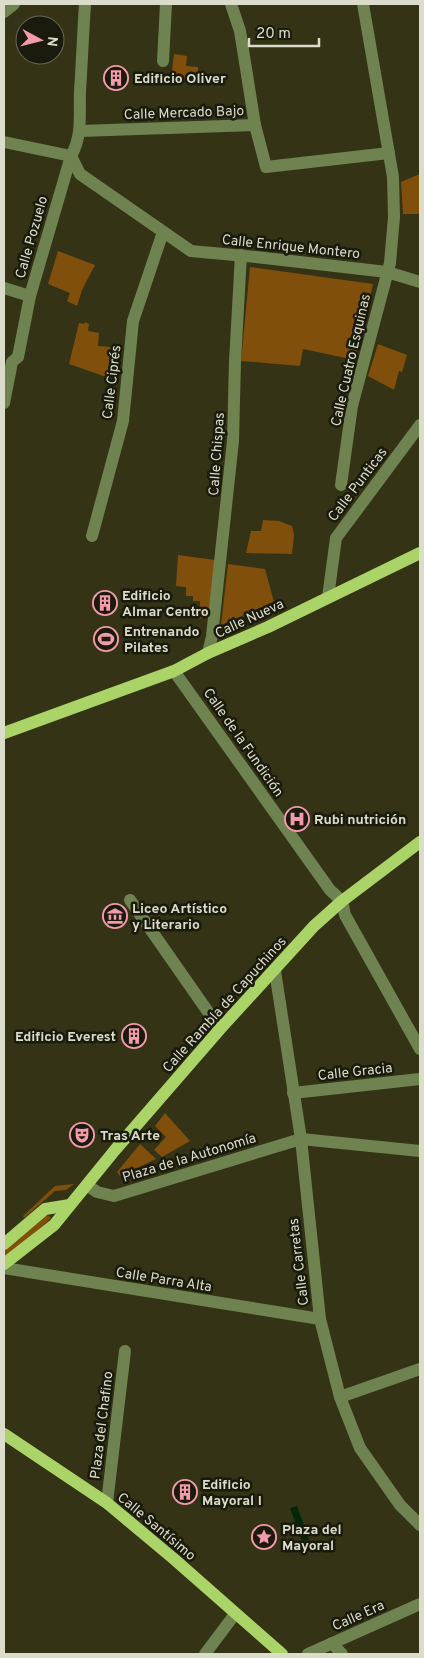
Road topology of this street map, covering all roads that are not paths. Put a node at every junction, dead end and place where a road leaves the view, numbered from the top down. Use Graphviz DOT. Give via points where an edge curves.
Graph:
graph roads {
  1 [pos="14,4"];
  2 [pos="85,4"];
  3 [pos="166,4"];
  4 [pos="231,4"];
  5 [pos="363,4"];
  6 [pos="4,12"];
  7 [pos="163,61"];
  8 [pos="256,125"];
  9 [pos="80,131"];
  10 [pos="4,142"];
  11 [pos="389,152"];
  12 [pos="71,156"];
  13 [pos="163,232"];
  14 [pos="242,255"];
  15 [pos="387,272"];
  16 [pos="420,282"];
  17 [pos="4,288"];
  18 [pos="30,296"];
  19 [pos="4,402"];
  20 [pos="420,425"];
  21 [pos="341,485"];
  22 [pos="92,536"];
  23 [pos="420,553"];
  24 [pos="328,597"];
  25 [pos="208,653"];
  26 [pos="174,671"];
  27 [pos="4,733"];
  28 [pos="420,842"];
  29 [pos="130,900"];
  30 [pos="342,901"];
  31 [pos="275,971"];
  32 [pos="220,1029"];
  33 [pos="420,1049"];
  34 [pos="420,1079"];
  35 [pos="293,1093"];
  36 [pos="300,1139"];
  37 [pos="420,1151"];
  38 [pos="87,1185"];
  39 [pos="70,1205"];
  40 [pos="4,1244"];
  41 [pos="4,1266"];
  42 [pos="320,1319"];
  43 [pos="125,1351"];
  44 [pos="420,1369"];
  45 [pos="340,1397"];
  46 [pos="4,1434"];
  47 [pos="107,1503"];
  48 [pos="420,1525"];
  49 [pos="420,1604"];
  50 [pos="235,1614"];
  51 [pos="332,1643"];
  52 [pos="205,1654"];
  53 [pos="282,1654"];
  54 [pos="308,1654"];
  55 [pos="342,1654"];
  1 -- 6 [label="street"];
  2 -- 9 [label="street, Calle Pozuelo"];
  3 -- 7 [label="street"];
  4 -- 8 [label="street, Calle Mercado Bajo" via="240,31"];
  5 -- 11 [label="street, Calle Cuatro Esquinas"];
  8 -- 9 [label="street, Calle Mercado Bajo"];
  8 -- 11 [label="street" via="266,167"];
  9 -- 12 [label="street, Calle Pozuelo"];
  10 -- 12 [label="street"];
  11 -- 15 [label="street, Calle Cuatro Esquinas" via="394,217"];
  12 -- 13 [label="street, Calle Enrique Montero" via="80,174"];
  12 -- 18 [label="street, Calle Pozuelo"];
  13 -- 14 [label="street, Calle Enrique Montero" via="191,252"];
  13 -- 22 [label="street, Calle Ciprés" via="133,321 123,421"];
  14 -- 15 [label="street, Calle Enrique Montero"];
  14 -- 25 [label="street, Calle Chispas" via="234,441"];
  15 -- 16 [label="street, Calle Enrique Montero"];
  15 -- 21 [label="street, Calle Cuatro Esquinas" via="352,406"];
  17 -- 18 [label="street"];
  18 -- 19 [label="street, Calle Pozuelo" via="18,357 12,362"];
  20 -- 24 [label="street, Calle Punticas" via="336,538"];
  23 -- 24 [label="main road, Calle Nueva"];
  24 -- 25 [label="main road, Calle Nueva"];
  25 -- 26 [label="main road, Calle Nueva"];
  26 -- 27 [label="main road, Calle Nueva"];
  26 -- 30 [label="street, Calle de la Fundición" via="330,890"];
  28 -- 30 [label="main road, Calle Rambla de Capuchinos"];
  29 -- 32 [label="street"];
  30 -- 31 [label="main road, Calle Rambla de Capuchinos" via="314,926"];
  30 -- 33 [label="street" via="345,915"];
  31 -- 32 [label="main road, Calle Rambla de Capuchinos"];
  31 -- 35 [label="street, Calle Carretas"];
  32 -- 38 [label="main road, Calle Rambla de Capuchinos"];
  34 -- 35 [label="street, Calle Gracia"];
  35 -- 36 [label="street, Calle Carretas"];
  36 -- 37 [label="street"];
  36 -- 38 [label="street, Plaza de la Autonomía" via="114,1196 97,1192"];
  36 -- 42 [label="street, Calle Carretas"];
  38 -- 39 [label="main road, Calle Rambla de Capuchinos"];
  39 -- 40 [label="main road" via="45,1210"];
  39 -- 41 [label="main road, Calle Rambla de Capuchinos" via="54,1225"];
  41 -- 42 [label="street, Calle Parra Alta"];
  42 -- 45 [label="street, Calle Carretas"];
  43 -- 47 [label="street, Plaza del Chafino"];
  44 -- 45 [label="street"];
  45 -- 48 [label="street, Calle Carretas" via="360,1448 400,1505"];
  46 -- 47 [label="main road, Calle Santísimo"];
  47 -- 50 [label="main road, Calle Santísimo"];
  49 -- 51 [label="street, Calle Era"];
  50 -- 52 [label="street"];
  50 -- 53 [label="main road, Calle Santísimo"];
  51 -- 54 [label="street, Calle Era"];
  51 -- 55 [label="street"];
}
